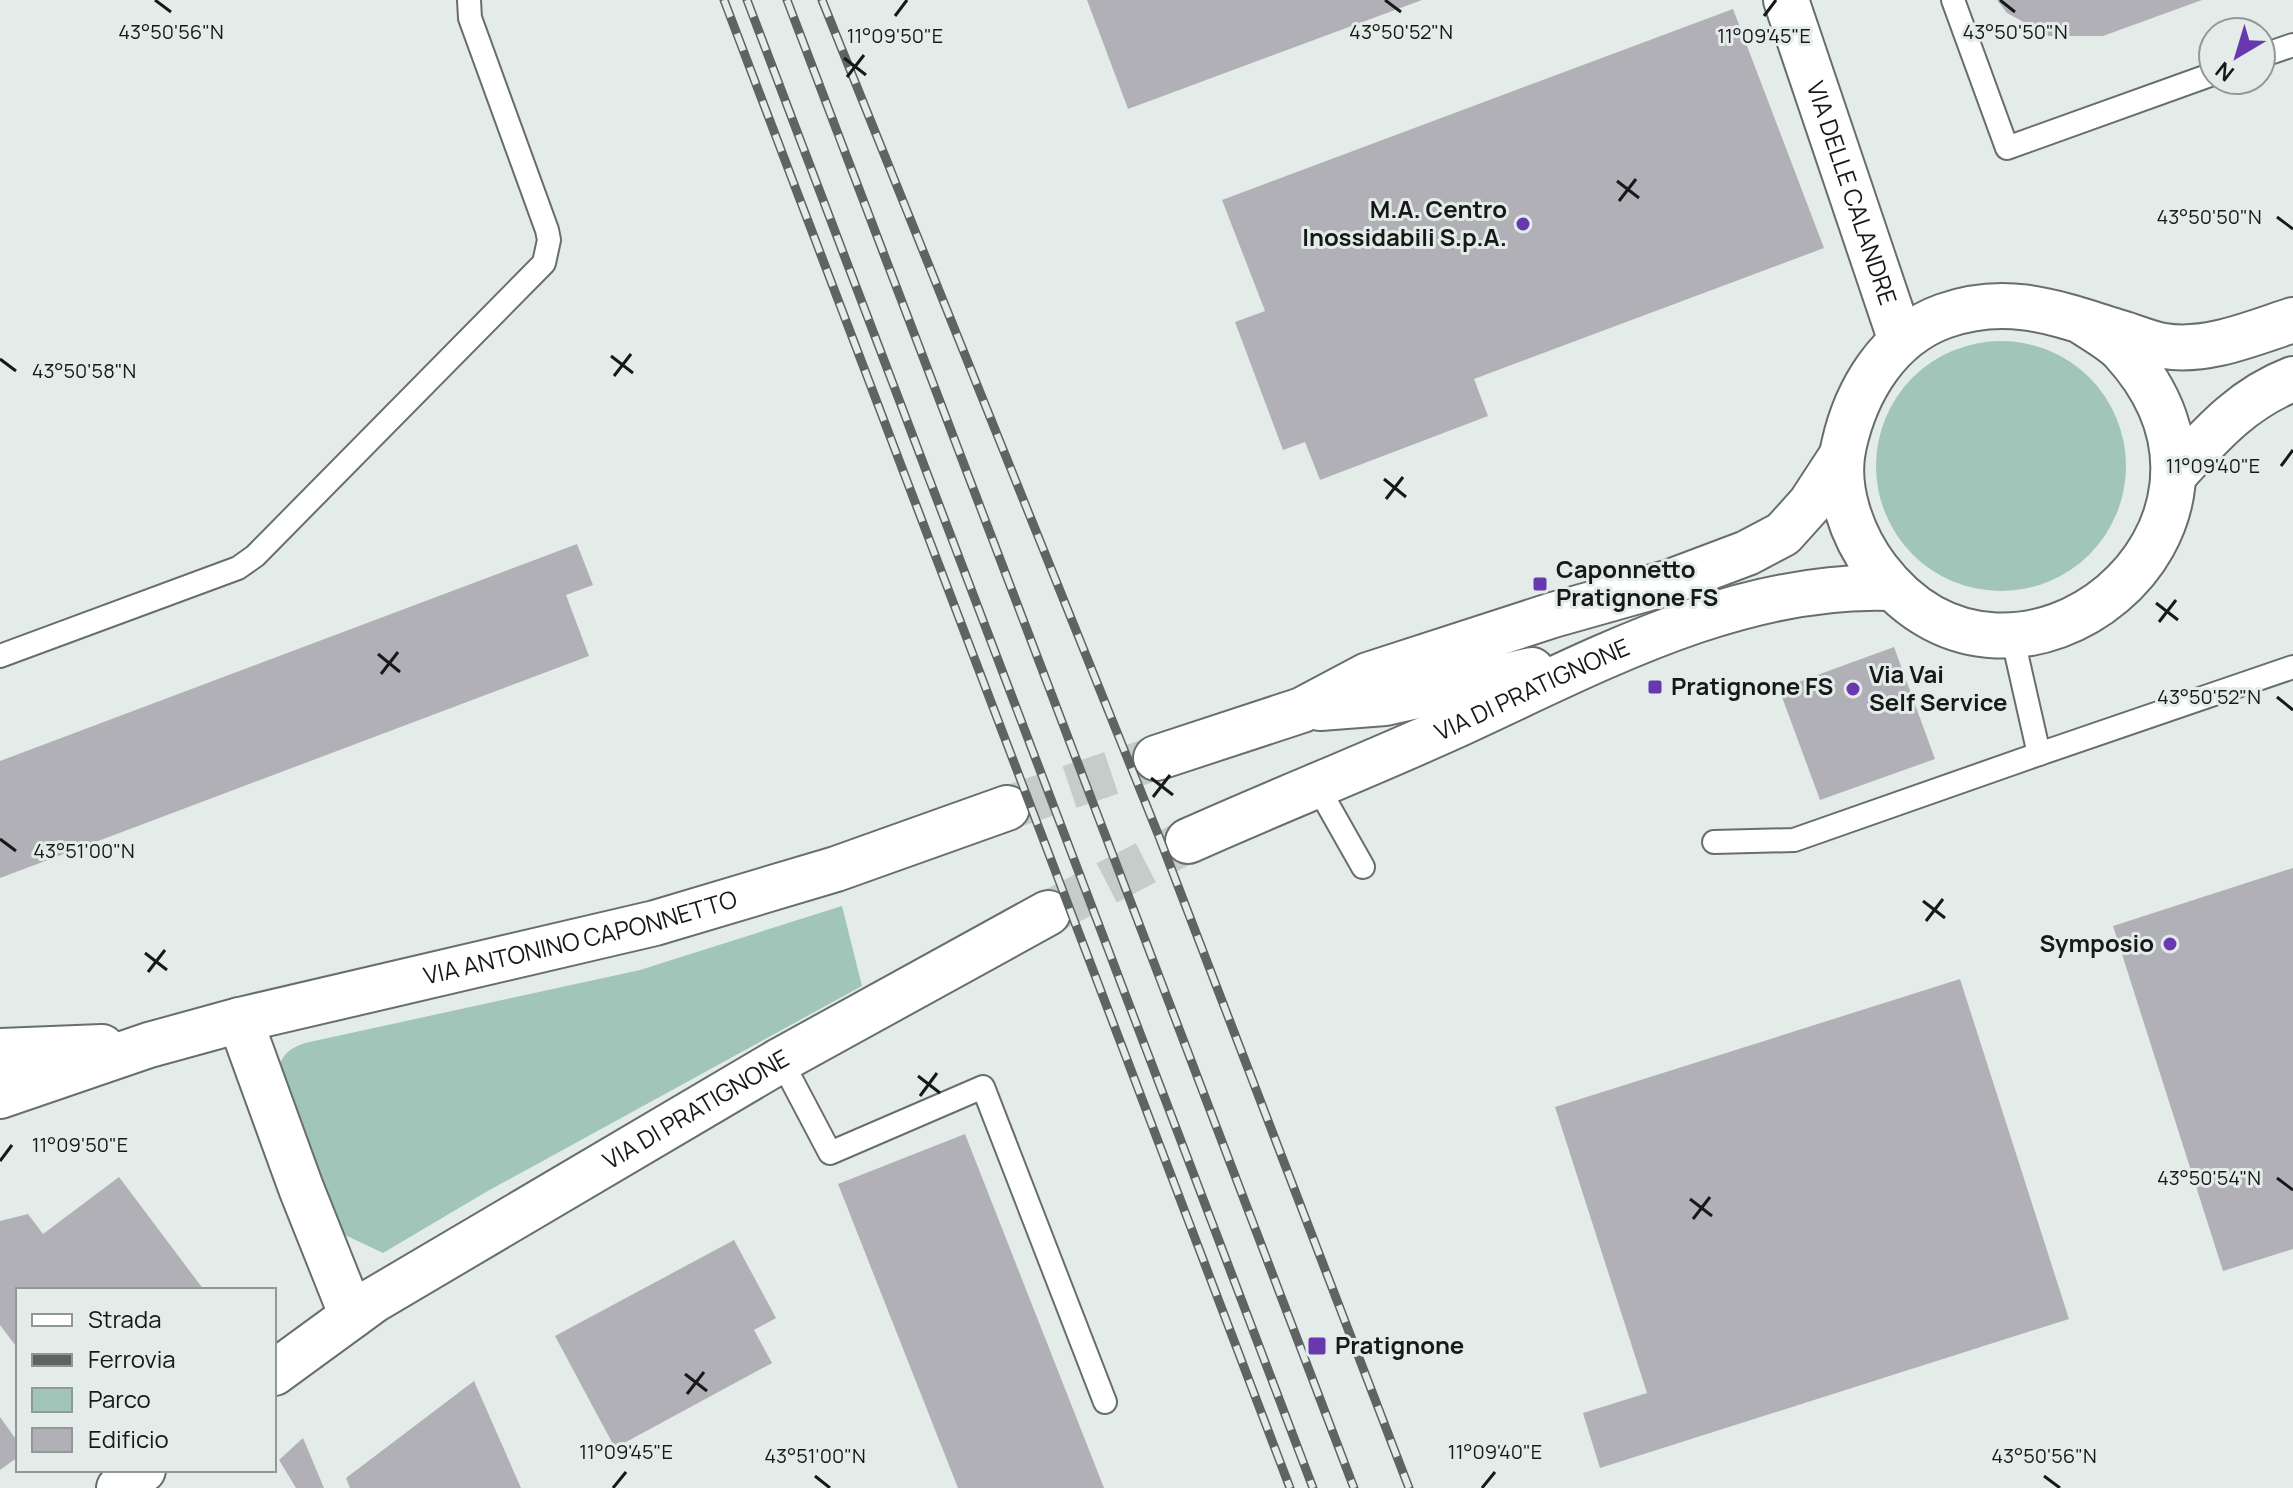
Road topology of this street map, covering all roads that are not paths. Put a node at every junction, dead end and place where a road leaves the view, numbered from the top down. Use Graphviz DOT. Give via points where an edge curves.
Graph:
graph roads {
  1 [pos="469,0"];
  2 [pos="1786,0"];
  3 [pos="1953,0"];
  4 [pos="2197,80"];
  5 [pos="2293,320"];
  6 [pos="2081,321"];
  7 [pos="1901,341"];
  8 [pos="2293,379"];
  9 [pos="1842,455"];
  10 [pos="2173,476"];
  11 [pos="1891,588"];
  12 [pos="2012,635"];
  13 [pos="1614,651"];
  14 [pos="0,656"];
  15 [pos="2293,667"];
  16 [pos="1302,710"];
  17 [pos="2039,754"];
  18 [pos="1156,758"];
  19 [pos="1316,784"];
  20 [pos="1007,808"];
  21 [pos="1188,841"];
  22 [pos="1714,842"];
  23 [pos="1363,867"];
  24 [pos="1048,913"];
  25 [pos="240,1020"];
  26 [pos="149,1045"];
  27 [pos="0,1051"];
  28 [pos="781,1060"];
  29 [pos="0,1096"];
  30 [pos="352,1316"];
  31 [pos="276,1372"];
  32 [pos="1105,1402"];
  33 [pos="140,1472"];
  34 [pos="119,1488"];
  1 -- 14 [label="lane" via="470,18 547,230 544,263 255,556 238,568"];
  2 -- 7 [label="main road, VIA DELLE CALANDRE"];
  3 -- 4 [label="lane" via="2007,148"];
  5 -- 6 [label="main road" via="2204,346 2164,346"];
  6 -- 7 [label="main road" via="2035,306 1988,305 1942,317"];
  6 -- 10 [label="main road" via="2120,348 2150,385 2168,429"];
  7 -- 9 [label="main road" via="1871,373 1851,412"];
  8 -- 10 [label="main road" via="2265,390 2226,417"];
  9 -- 11 [label="main road" via="1845,503 1862,549"];
  9 -- 16 [label="main road" via="1783,534 1747,553 1670,582 1368,675"];
  10 -- 12 [label="main road" via="2164,525 2140,569 2105,604 2061,626"];
  11 -- 12 [label="main road" via="1927,614 1954,625"];
  11 -- 13 [label="main road, VIA DI PRATIGNONE" via="1826,588 1738,608"];
  12 -- 17 [label="lane"];
  13 -- 16 [label="main road" via="1385,703"];
  13 -- 19 [label="main road, VIA DI PRATIGNONE"];
  15 -- 17 [label="lane"];
  16 -- 18 [label="main road"];
  17 -- 22 [label="lane" via="1794,840"];
  19 -- 21 [label="main road, VIA DI PRATIGNONE"];
  19 -- 23 [label="lane"];
  20 -- 25 [label="main road, VIA ANTONINO CAPONNETTO" via="836,869 655,923"];
  24 -- 28 [label="main road, VIA DI PRATIGNONE"];
  25 -- 26 [label="main road, VIA ANTONINO CAPONNETTO"];
  25 -- 30 [label="main road"];
  26 -- 27 [label="main road, VIA ANTONINO CAPONNETTO"];
  26 -- 29 [label="main road, VIA ANTONINO CAPONNETTO"];
  28 -- 30 [label="main road, VIA DI PRATIGNONE"];
  28 -- 32 [label="lane" via="830,1153 983,1087"];
  30 -- 31 [label="main road, VIA DI PRATIGNONE"];
  33 -- 34 [label="main road"];
}
